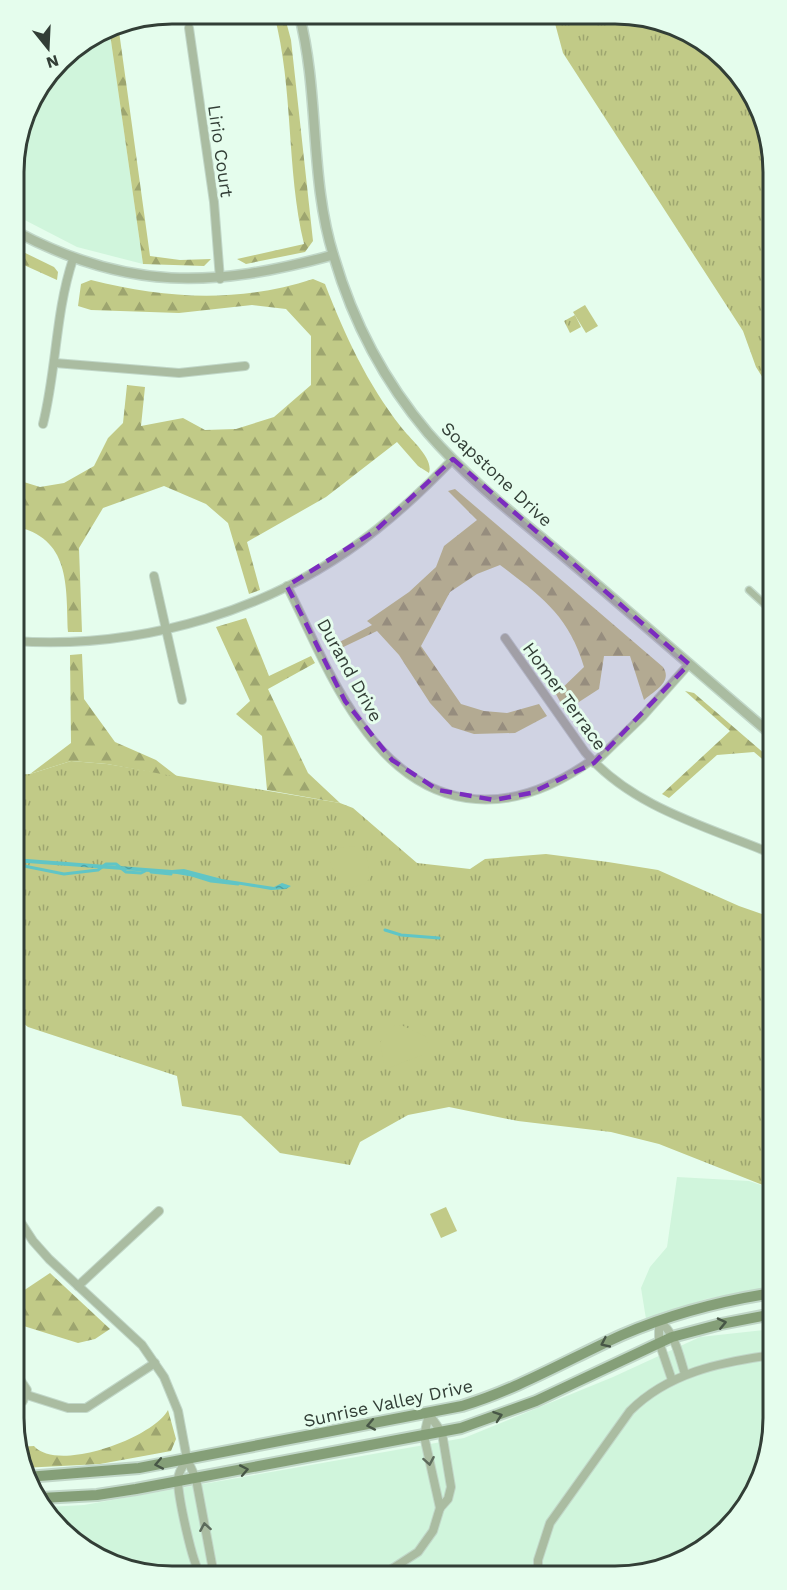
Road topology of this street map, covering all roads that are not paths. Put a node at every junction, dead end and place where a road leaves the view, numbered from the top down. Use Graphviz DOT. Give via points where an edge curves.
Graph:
graph roads {
  1 [pos="301,24"];
  2 [pos="189,28"];
  3 [pos="24,235"];
  4 [pos="333,255"];
  5 [pos="73,259"];
  6 [pos="220,279"];
  7 [pos="55,363"];
  8 [pos="245,366"];
  9 [pos="43,424"];
  10 [pos="453,459"];
  11 [pos="154,576"];
  12 [pos="287,586"];
  13 [pos="749,590"];
  14 [pos="763,603"];
  15 [pos="166,629"];
  16 [pos="505,638"];
  17 [pos="24,641"];
  18 [pos="689,664"];
  19 [pos="182,700"];
  20 [pos="763,727"];
  21 [pos="593,762"];
  22 [pos="763,850"];
  23 [pos="159,1210"];
  24 [pos="24,1229"];
  25 [pos="78,1286"];
  26 [pos="763,1295"];
  27 [pos="763,1316"];
  28 [pos="659,1321"];
  29 [pos="672,1337"];
  30 [pos="659,1342"];
  31 [pos="763,1357"];
  32 [pos="155,1363"];
  33 [pos="686,1374"];
  34 [pos="672,1380"];
  35 [pos="24,1384"];
  36 [pos="27,1395"];
  37 [pos="24,1400"];
  38 [pos="429,1414"];
  39 [pos="442,1433"];
  40 [pos="424,1436"];
  41 [pos="187,1459"];
  42 [pos="36,1476"];
  43 [pos="196,1479"];
  44 [pos="178,1482"];
  45 [pos="48,1498"];
  46 [pos="440,1508"];
  47 [pos="197,1566"];
  48 [pos="212,1566"];
  49 [pos="396,1566"];
  50 [pos="538,1566"];
  1 -- 4 [label="street, Soapstone Drive" via="309,62 323,208"];
  2 -- 6 [label="street, Lirio Court" via="214,202"];
  3 -- 5 [label="street"];
  4 -- 6 [label="street" via="279,270"];
  4 -- 10 [label="street, Soapstone Drive" via="359,326 389,381"];
  5 -- 6 [label="street" via="156,278"];
  5 -- 7 [label="street" via="61,298"];
  7 -- 8 [label="street" via="179,373"];
  7 -- 9 [label="street"];
  10 -- 12 [label="street" via="375,531"];
  10 -- 18 [label="street, Soapstone Drive"];
  11 -- 15 [label="street"];
  12 -- 15 [label="street" via="234,609"];
  12 -- 21 [label="street, Durand Drive" via="359,723 392,760 423,783 476,800 513,798 552,785"];
  13 -- 14 [label="street"];
  15 -- 17 [label="street" via="97,640"];
  15 -- 19 [label="street"];
  16 -- 21 [label="street, Homer Terrace"];
  18 -- 20 [label="street, Soapstone Drive"];
  18 -- 21 [label="street, Durand Drive" via="642,717"];
  21 -- 22 [label="street, Homer Terrace" via="658,807"];
  23 -- 25 [label="street"];
  24 -- 25 [label="street"];
  25 -- 32 [label="street" via="135,1338"];
  26 -- 28 [label="main road, Sunrise Valley Drive" via="706,1306"];
  29 -- 27 [label="main road, Sunrise Valley Drive, one-way"];
  28 -- 29 [label="street"];
  28 -- 30 [label="street"];
  28 -- 38 [label="main road, Sunrise Valley Drive, one-way" via="497,1395"];
  29 -- 30 [label="main road, Sunrise Valley Drive"];
  29 -- 33 [label="street"];
  30 -- 34 [label="street"];
  39 -- 30 [label="main road, Sunrise Valley Drive, one-way" via="536,1401"];
  31 -- 33 [label="street"];
  32 -- 36 [label="street" via="86,1408 68,1408"];
  32 -- 41 [label="street" via="172,1394"];
  33 -- 34 [label="street"];
  34 -- 50 [label="street" via="651,1391 630,1412 562,1505 544,1537"];
  35 -- 36 [label="street"];
  36 -- 37 [label="street"];
  38 -- 39 [label="street"];
  38 -- 40 [label="street"];
  38 -- 41 [label="main road, Sunrise Valley Drive, one-way"];
  39 -- 40 [label="main road, Sunrise Valley Drive"];
  39 -- 46 [label="street" via="450,1487 448,1499"];
  43 -- 40 [label="main road, Sunrise Valley Drive, one-way"];
  40 -- 46 [label="street, one-way"];
  41 -- 42 [label="main road, Sunrise Valley Drive, one-way" via="139,1468"];
  41 -- 43 [label="street"];
  41 -- 44 [label="street"];
  43 -- 44 [label="main road, Sunrise Valley Drive"];
  48 -- 43 [label="street, one-way"];
  44 -- 45 [label="main road, Sunrise Valley Drive" via="98,1495"];
  44 -- 47 [label="street"];
  46 -- 49 [label="street" via="433,1531 418,1552"];
}
